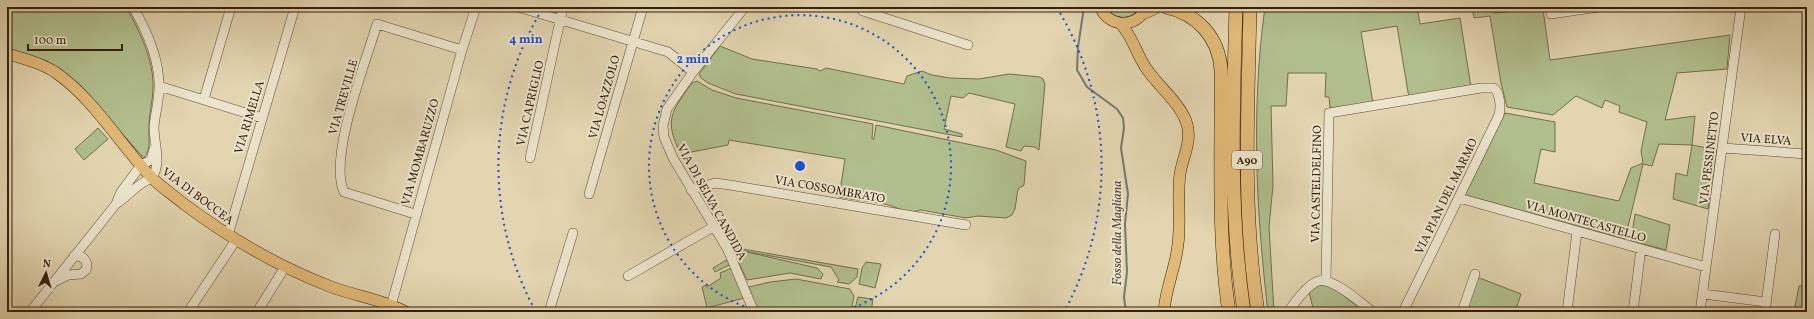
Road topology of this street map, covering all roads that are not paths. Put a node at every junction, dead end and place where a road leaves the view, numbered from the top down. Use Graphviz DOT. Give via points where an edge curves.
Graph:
graph roads {
  1 [pos="133,7"];
  2 [pos="231,7"];
  3 [pos="295,7"];
  4 [pos="476,7"];
  5 [pos="518,7"];
  6 [pos="563,7"];
  7 [pos="643,7"];
  8 [pos="744,7"];
  9 [pos="1100,7"];
  10 [pos="1166,7"];
  11 [pos="1236,7"];
  12 [pos="1250,7"];
  13 [pos="1254,7"];
  14 [pos="1598,7"];
  15 [pos="1741,7"];
  16 [pos="863,9"];
  17 [pos="1146,12"];
  18 [pos="1551,14"];
  19 [pos="560,20"];
  20 [pos="1120,24"];
  21 [pos="632,41"];
  22 [pos="968,45"];
  23 [pos="1136,45"];
  24 [pos="1250,45"];
  25 [pos="462,50"];
  26 [pos="7,54"];
  27 [pos="693,72"];
  28 [pos="159,86"];
  29 [pos="1496,89"];
  30 [pos="204,99"];
  31 [pos="262,118"];
  32 [pos="155,142"];
  33 [pos="1723,148"];
  34 [pos="1807,154"];
  35 [pos="530,158"];
  36 [pos="141,165"];
  37 [pos="152,178"];
  38 [pos="690,190"];
  39 [pos="588,194"];
  40 [pos="1459,198"];
  41 [pos="116,204"];
  42 [pos="415,214"];
  43 [pos="966,225"];
  44 [pos="713,227"];
  45 [pos="1577,232"];
  46 [pos="573,233"];
  47 [pos="1775,234"];
  48 [pos="232,237"];
  49 [pos="86,241"];
  50 [pos="1641,249"];
  51 [pos="72,258"];
  52 [pos="84,258"];
  53 [pos="1706,266"];
  54 [pos="285,267"];
  55 [pos="74,274"];
  56 [pos="1475,274"];
  57 [pos="628,276"];
  58 [pos="1326,280"];
  59 [pos="56,281"];
  60 [pos="1703,294"];
  61 [pos="1766,302"];
  62 [pos="391,306"];
  63 [pos="30,312"];
  64 [pos="188,312"];
  65 [pos="257,312"];
  66 [pos="406,312"];
  67 [pos="549,312"];
  68 [pos="754,312"];
  69 [pos="1164,312"];
  70 [pos="1229,312"];
  71 [pos="1244,312"];
  72 [pos="1258,312"];
  73 [pos="1288,312"];
  74 [pos="1373,312"];
  75 [pos="1403,312"];
  76 [pos="1462,312"];
  77 [pos="1567,312"];
  78 [pos="1633,312"];
  79 [pos="1700,312"];
  80 [pos="1765,312"];
  1 -- 28 [label="street" via="152,47"];
  2 -- 30 [label="street"];
  3 -- 31 [label="street, VIA RIMELLA"];
  4 -- 25 [label="street, VIA MOMBARUZZO"];
  5 -- 19 [label="street"];
  6 -- 19 [label="street, VIA CAPRIGLIO"];
  7 -- 21 [label="street, VIA LOAZZOLO"];
  8 -- 27 [label="street, VIA DI SELVA CANDIDA"];
  9 -- 20 [label="main road" via="1106,16"];
  10 -- 70 [label="highway" via="1185,13 1205,28 1214,41 1219,56 1221,216"];
  11 -- 71 [label="highway, A90" via="1233,192"];
  12 -- 24 [label="highway, A90"];
  13 -- 24 [label="highway"];
  14 -- 18 [label="street"];
  15 -- 33 [label="street, VIA PESSINETTO"];
  16 -- 22 [label="street"];
  17 -- 20 [label="main road"];
  17 -- 23 [label="main road" via="1134,32"];
  19 -- 21 [label="street"];
  19 -- 35 [label="street, VIA CAPRIGLIO"];
  20 -- 23 [label="main road" via="1128,31"];
  21 -- 27 [label="street" via="668,52"];
  21 -- 39 [label="street, VIA LOAZZOLO"];
  23 -- 69 [label="main road" via="1146,68 1184,117 1189,134 1180,175 1178,250"];
  24 -- 72 [label="highway, A90" via="1248,213"];
  25 -- 42 [label="street, VIA MOMBARUZZO"];
  25 -- 42 [label="street, VIA TREVILLE" via="377,24 344,133 341,160 344,192"];
  26 -- 36 [label="main road, VIA DI BOCCEA" via="42,65 66,81"];
  27 -- 38 [label="street, VIA DI SELVA CANDIDA" via="667,109 663,126 667,145"];
  28 -- 30 [label="street"];
  28 -- 32 [label="street" via="154,126"];
  29 -- 40 [label="street, VIA PIAN DEL MARMO" via="1500,104 1499,115"];
  29 -- 58 [label="street, VIA CASTELDELFINO" via="1486,88 1329,113"];
  30 -- 31 [label="street"];
  31 -- 48 [label="street, VIA RIMELLA" via="248,165"];
  32 -- 36 [label="street" via="152,159"];
  32 -- 37 [label="street" via="158,165"];
  33 -- 34 [label="street, VIA ELVA"];
  33 -- 53 [label="street, VIA PESSINETTO"];
  36 -- 37 [label="main road, VIA DI BOCCEA"];
  36 -- 41 [label="street" via="120,194"];
  37 -- 41 [label="street" via="141,182"];
  37 -- 48 [label="main road, VIA DI BOCCEA" via="192,210"];
  38 -- 43 [label="street, VIA COSSOMBRATO" via="715,183"];
  38 -- 44 [label="street, VIA DI SELVA CANDIDA"];
  40 -- 45 [label="street, VIA MONTECASTELLO"];
  40 -- 75 [label="street, VIA PIAN DEL MARMO"];
  41 -- 49 [label="street"];
  42 -- 62 [label="street, VIA MOMBARUZZO"];
  44 -- 57 [label="street"];
  44 -- 68 [label="street, VIA DI SELVA CANDIDA" via="728,250"];
  45 -- 50 [label="street, VIA MONTECASTELLO"];
  45 -- 77 [label="street"];
  46 -- 67 [label="street"];
  47 -- 61 [label="street"];
  48 -- 54 [label="main road, VIA DI BOCCEA"];
  48 -- 64 [label="street, VIA RIMELLA"];
  49 -- 51 [label="street"];
  49 -- 52 [label="street"];
  50 -- 53 [label="street, VIA MONTECASTELLO"];
  50 -- 78 [label="street"];
  51 -- 52 [label="street"];
  51 -- 55 [label="street" via="68,267"];
  51 -- 59 [label="street"];
  52 -- 55 [label="street" via="86,270 81,274"];
  53 -- 60 [label="street, VIA PESSINETTO"];
  54 -- 62 [label="main road, VIA DI BOCCEA" via="329,286"];
  54 -- 65 [label="street"];
  55 -- 59 [label="street"];
  56 -- 76 [label="street"];
  58 -- 73 [label="street" via="1312,285"];
  58 -- 74 [label="street"];
  59 -- 63 [label="street"];
  60 -- 61 [label="street"];
  60 -- 79 [label="street, VIA PESSINETTO"];
  61 -- 80 [label="street"];
  62 -- 66 [label="main road, VIA DI BOCCEA"];
}
